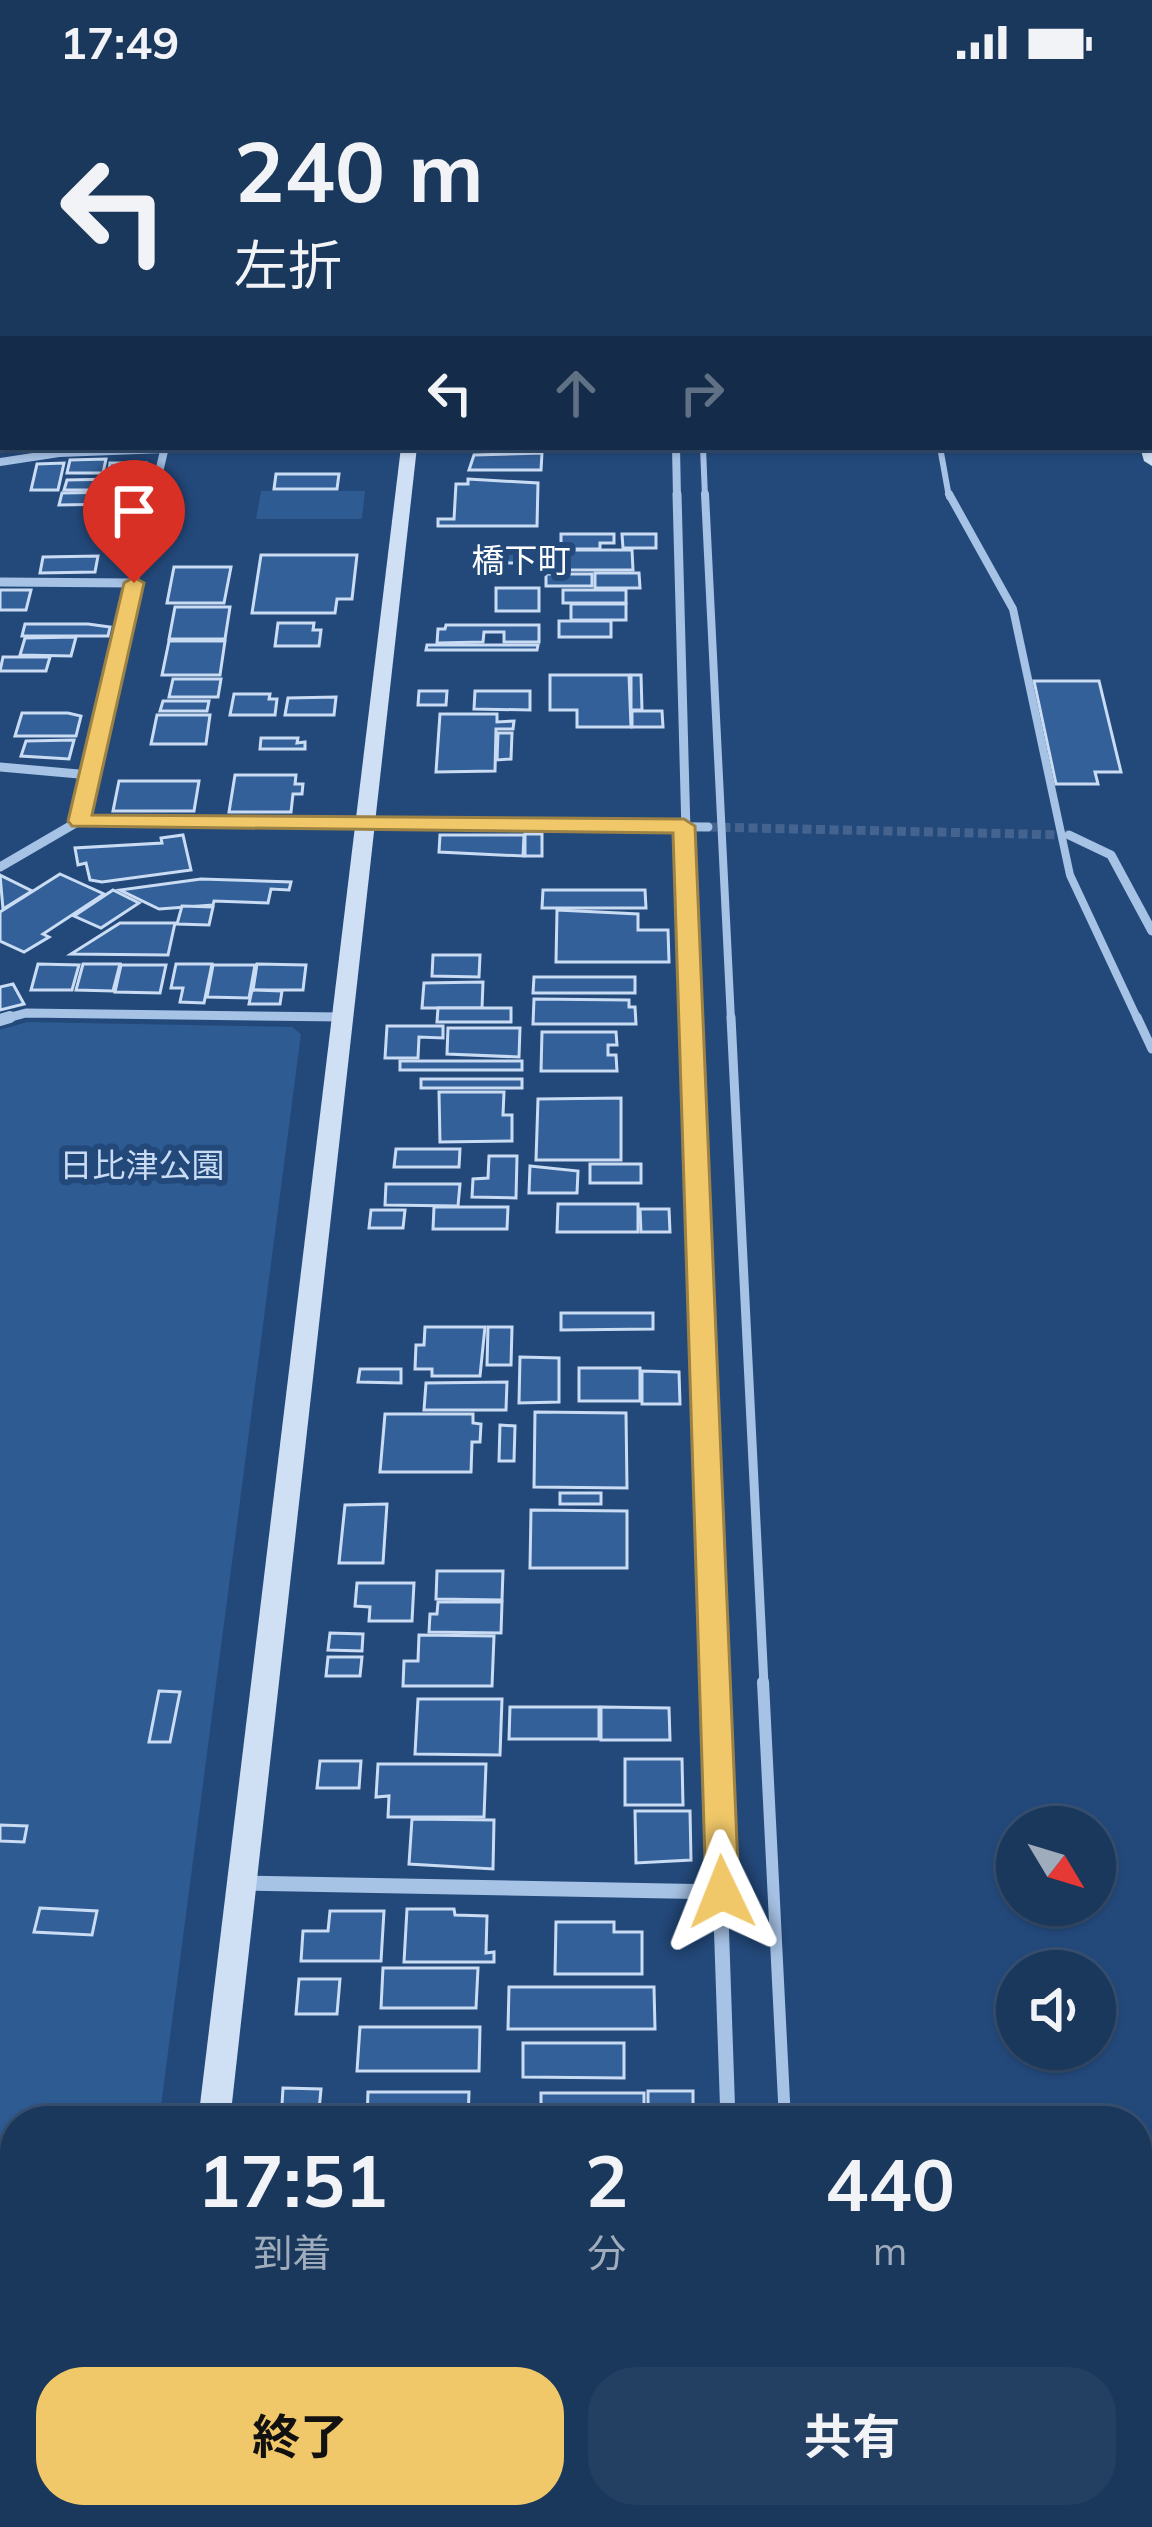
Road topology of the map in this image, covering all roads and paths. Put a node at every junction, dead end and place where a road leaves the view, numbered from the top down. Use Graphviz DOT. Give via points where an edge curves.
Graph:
graph roads {
  1 [pos="122,450"];
  2 [pos="165,450"];
  3 [pos="409,450"];
  4 [pos="676,450"];
  5 [pos="703,450"];
  6 [pos="941,450"];
  7 [pos="0,462"];
  8 [pos="0,582"];
  9 [pos="134,583"];
  10 [pos="0,767"];
  11 [pos="90,775"];
  12 [pos="80,821"];
  13 [pos="366,825"];
  14 [pos="684,826"];
  15 [pos="708,827"];
  16 [pos="1069,835"];
  17 [pos="0,867"];
  18 [pos="1152,931"];
  19 [pos="344,1017"];
  20 [pos="0,1020"];
  21 [pos="1152,1049"];
  22 [pos="242,1883"];
  23 [pos="722,1892"];
  24 [pos="216,2106"];
  25 [pos="728,2106"];
  26 [pos="784,2106"];
  1 -- 7 [label="street"];
  2 -- 9 [label="street"];
  3 -- 13 [label="street"];
  4 -- 14 [label="street"];
  5 -- 26 [label="lane"];
  6 -- 21 [label="lane" via="949,497 1012,609 1070,875"];
  8 -- 9 [label="street"];
  9 -- 11 [label="street"];
  10 -- 11 [label="street"];
  11 -- 12 [label="street"];
  12 -- 13 [label="street"];
  12 -- 17 [label="street"];
  13 -- 14 [label="street"];
  13 -- 19 [label="street"];
  14 -- 15 [label="street"];
  14 -- 23 [label="street"];
  16 -- 18 [label="street" via="1111,855"];
  19 -- 20 [label="street" via="26,1013"];
  19 -- 22 [label="street"];
  22 -- 23 [label="street"];
  22 -- 24 [label="street"];
  23 -- 25 [label="street"];
}
